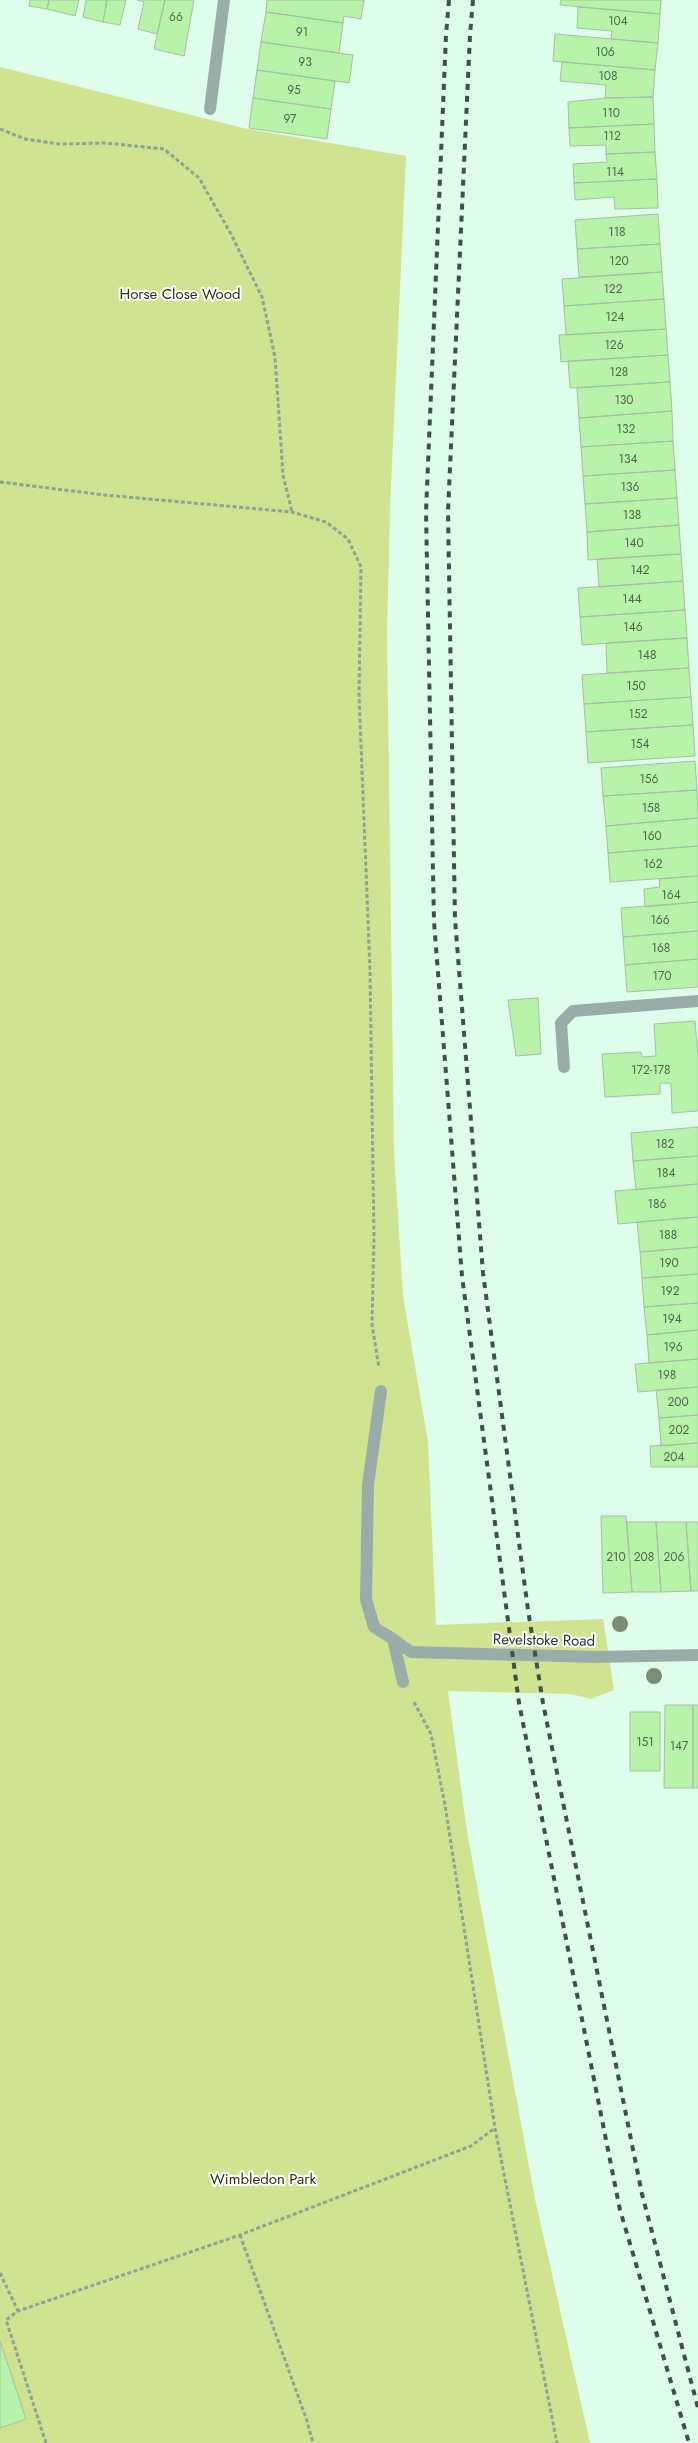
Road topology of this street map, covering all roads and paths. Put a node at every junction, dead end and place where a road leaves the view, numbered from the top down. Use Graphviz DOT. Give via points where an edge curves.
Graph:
graph roads {
  1 [pos="224,0"];
  2 [pos="210,109"];
  3 [pos="0,129"];
  4 [pos="0,482"];
  5 [pos="292,512"];
  6 [pos="698,1001"];
  7 [pos="564,1067"];
  8 [pos="380,1376"];
  9 [pos="381,1391"];
  10 [pos="393,1639"];
  11 [pos="698,1655"];
  12 [pos="403,1682"];
  13 [pos="495,2128"];
  14 [pos="240,2234"];
  15 [pos="0,2273"];
  16 [pos="18,2311"];
  17 [pos="46,2443"];
  18 [pos="313,2443"];
  19 [pos="557,2443"];
  1 -- 2 [label="street"];
  3 -- 5 [label="path" via="25,139 59,144 106,143 164,149 199,178 232,234 262,297 275,357 283,475"];
  4 -- 5 [label="path"];
  5 -- 8 [label="path" via="326,522 348,539 361,567 359,695 370,971 372,1324"];
  6 -- 7 [label="street" via="573,1011 561,1023"];
  9 -- 10 [label="street, Revelstoke Road" via="368,1485 366,1599 374,1627"];
  10 -- 11 [label="street, Revelstoke Road" via="411,1652 596,1657"];
  10 -- 12 [label="street"];
  12 -- 13 [label="path" via="431,1734"];
  13 -- 14 [label="path" via="471,2146"];
  13 -- 19 [label="path"];
  14 -- 16 [label="path"];
  14 -- 18 [label="path"];
  15 -- 16 [label="path"];
  16 -- 17 [label="path" via="6,2320"];
}
